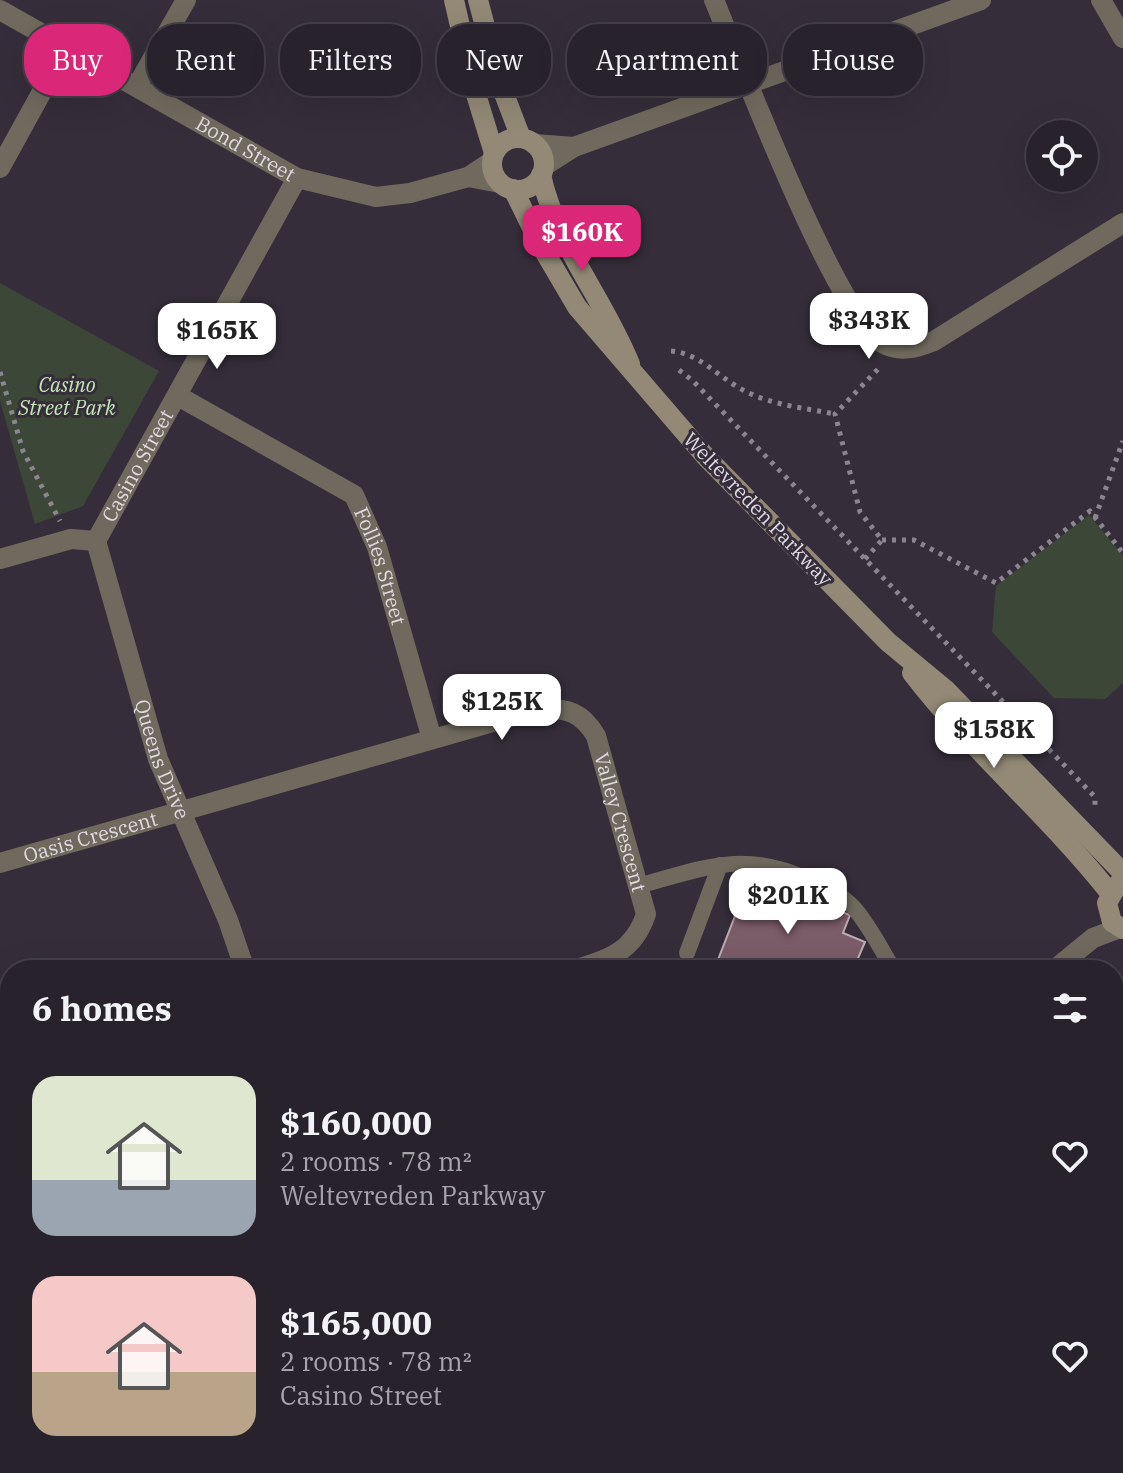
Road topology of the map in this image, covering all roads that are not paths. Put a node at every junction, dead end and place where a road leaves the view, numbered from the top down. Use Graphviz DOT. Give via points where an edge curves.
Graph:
graph roads {
  1 [pos="186,0"];
  2 [pos="454,0"];
  3 [pos="478,0"];
  4 [pos="714,0"];
  5 [pos="981,0"];
  6 [pos="1101,0"];
  7 [pos="0,10"];
  8 [pos="24,24"];
  9 [pos="724,24"];
  10 [pos="1123,38"];
  11 [pos="767,77"];
  12 [pos="131,83"];
  13 [pos="137,86"];
  14 [pos="40,96"];
  15 [pos="716,96"];
  16 [pos="754,96"];
  17 [pos="528,141"];
  18 [pos="574,147"];
  19 [pos="493,157"];
  20 [pos="0,168"];
  21 [pos="542,170"];
  22 [pos="468,177"];
  23 [pos="297,178"];
  24 [pos="507,186"];
  25 [pos="1123,223"];
  26 [pos="633,371"];
  27 [pos="178,396"];
  28 [pos="96,541"];
  29 [pos="0,559"];
  30 [pos="888,642"];
  31 [pos="432,739"];
  32 [pos="182,813"];
  33 [pos="0,863"];
  34 [pos="720,865"];
  35 [pos="1123,873"];
  36 [pos="641,885"];
  37 [pos="1117,909"];
  38 [pos="687,953"];
  39 [pos="242,960"];
  40 [pos="609,960"];
  41 [pos="888,960"];
  42 [pos="1066,960"];
  1 -- 13 [label="street"];
  2 -- 19 [label="street"];
  3 -- 17 [label="street" via="500,83"];
  4 -- 9 [label="street"];
  5 -- 11 [label="street"];
  6 -- 10 [label="street"];
  7 -- 8 [label="street, Bond Street"];
  12 -- 13 [label="street, Bond Street"];
  13 -- 23 [label="street, Bond Street"];
  14 -- 20 [label="street"];
  15 -- 18 [label="street"];
  16 -- 25 [label="street" via="833,272 867,328 898,349 934,341"];
  17 -- 18 [label="street"];
  17 -- 19 [label="street" via="510,139"];
  17 -- 21 [label="street" via="542,154"];
  18 -- 21 [label="street"];
  19 -- 22 [label="street, Bond Street"];
  19 -- 24 [label="street" via="494,173"];
  21 -- 24 [label="street" via="524,189"];
  21 -- 26 [label="street, Weltevreden Parkway" via="561,233 612,321"];
  22 -- 23 [label="street, Bond Street" via="376,197"];
  22 -- 24 [label="street, Bond Street"];
  23 -- 27 [label="street, Casino Street"];
  24 -- 26 [label="street, Weltevreden Parkway" via="577,307"];
  26 -- 30 [label="street, Weltevreden Parkway" via="706,457"];
  27 -- 28 [label="street, Casino Street"];
  27 -- 31 [label="street, Follies Street" via="354,495 377,547"];
  28 -- 29 [label="street, Casino Street" via="71,539"];
  28 -- 32 [label="street, Queens Drive" via="158,759"];
  30 -- 35 [label="street, Weltevreden Parkway" via="946,690"];
  30 -- 37 [label="street, Weltevreden Parkway" via="935,703 1081,856"];
  31 -- 32 [label="street, Valley Crescent"];
  31 -- 36 [label="street, Valley Crescent" via="542,708 585,717 596,736"];
  32 -- 33 [label="street, Oasis Crescent"];
  32 -- 39 [label="street, Queens Drive"];
  34 -- 36 [label="lane"];
  34 -- 38 [label="lane"];
  34 -- 41 [label="lane" via="777,865 835,892 854,908"];
  36 -- 40 [label="street, Valley Crescent" via="646,914 640,935"];
  37 -- 42 [label="street"];
}
